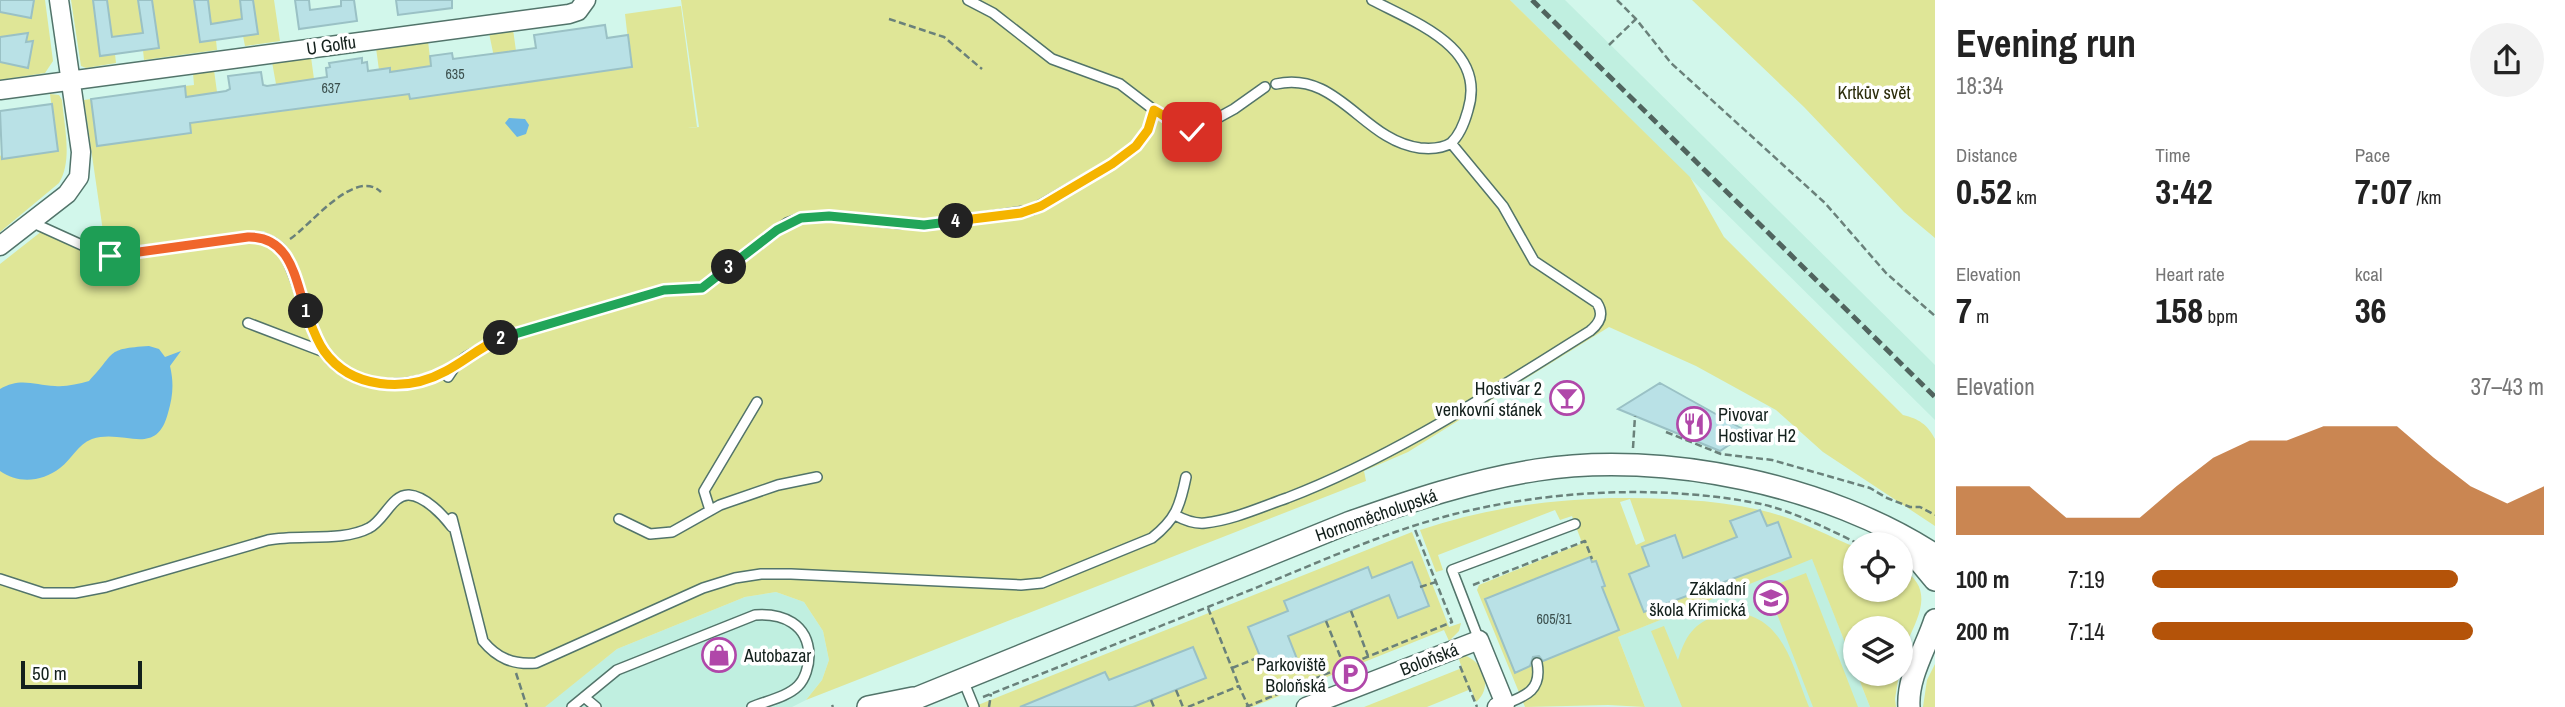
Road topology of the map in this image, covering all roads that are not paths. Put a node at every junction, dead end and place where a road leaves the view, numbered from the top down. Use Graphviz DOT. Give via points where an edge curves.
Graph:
graph roads {
  1 [pos="59,0"];
  2 [pos="586,0"];
  3 [pos="968,0"];
  4 [pos="1372,0"];
  5 [pos="70,80"];
  6 [pos="1276,84"];
  7 [pos="1265,87"];
  8 [pos="0,90"];
  9 [pos="1154,110"];
  10 [pos="1451,143"];
  11 [pos="31,222"];
  12 [pos="0,246"];
  13 [pos="248,323"];
  14 [pos="324,352"];
  15 [pos="456,365"];
  16 [pos="448,377"];
  17 [pos="757,402"];
  18 [pos="817,477"];
  19 [pos="1186,477"];
  20 [pos="710,510"];
  21 [pos="1854,514"];
  22 [pos="1175,515"];
  23 [pos="452,518"];
  24 [pos="620,519"];
  25 [pos="1575,524"];
  26 [pos="1880,532"];
  27 [pos="456,536"];
  28 [pos="1913,555"];
  29 [pos="1935,555"];
  30 [pos="0,579"];
  31 [pos="1935,580"];
  32 [pos="1935,620"];
  33 [pos="1479,640"];
  34 [pos="1930,644"];
  35 [pos="1537,663"];
  36 [pos="963,680"];
  37 [pos="584,697"];
  38 [pos="919,697"];
  39 [pos="973,704"];
  40 [pos="1503,706"];
  41 [pos="572,707"];
  42 [pos="596,707"];
  43 [pos="752,707"];
  44 [pos="868,707"];
  45 [pos="899,707"];
  46 [pos="1306,707"];
  47 [pos="1909,707"];
  1 -- 5 [label="street"];
  2 -- 5 [label="street, U Golfu" via="569,14"];
  3 -- 9 [label="lane" via="993,13 1052,59 1120,84"];
  4 -- 10 [label="lane" via="1448,44 1467,65 1472,98"];
  5 -- 8 [label="street, U Golfu"];
  5 -- 11 [label="street" via="81,152 79,177 67,194"];
  6 -- 10 [label="lane" via="1296,82 1322,88 1402,144 1427,149"];
  7 -- 9 [label="lane" via="1192,132"];
  9 -- 15 [label="lane" via="1148,130 1136,146 1032,210 924,225 829,216 801,218 777,230 702,288 664,290 519,332 479,348"];
  10 -- 22 [label="lane" via="1503,206 1534,261 1597,303 1599,323 1425,433 1310,489 1205,523"];
  11 -- 12 [label="street"];
  11 -- 14 [label="lane" via="106,256 248,237 273,242 288,261"];
  13 -- 14 [label="lane"];
  14 -- 15 [label="lane" via="350,374 397,386"];
  15 -- 16 [label="lane"];
  17 -- 20 [label="lane" via="704,491"];
  18 -- 20 [label="lane" via="778,485"];
  19 -- 22 [label="lane"];
  20 -- 24 [label="lane" via="672,533 662,534 650,534"];
  21 -- 26 [label="street, Hornoměcholupská"];
  21 -- 29 [label="street, Hornoměcholupská" via="1910,538"];
  21 -- 36 [label="street, Hornoměcholupská" via="1790,491 1699,470 1597,464 1537,470 1415,499 1348,523"];
  22 -- 27 [label="lane" via="1152,538 1042,583 1021,586 761,574 735,578 536,663 515,663 483,641"];
  23 -- 27 [label="lane"];
  25 -- 33 [label="lane" via="1452,569"];
  27 -- 30 [label="lane" via="436,510 405,495 376,524 357,533 268,540 106,587 54,594"];
  28 -- 31 [label="street, Hornoměcholupská"];
  32 -- 34 [label="street"];
  33 -- 40 [label="street, Boloňská"];
  33 -- 46 [label="street, Boloňská"];
  34 -- 47 [label="street" via="1911,680"];
  35 -- 40 [label="lane" via="1535,687"];
  36 -- 38 [label="street, Hornoměcholupská"];
  36 -- 39 [label="lane"];
  37 -- 41 [label="lane"];
  37 -- 42 [label="lane"];
  37 -- 43 [label="lane" via="617,670 755,615 784,617 805,635 809,662 805,675 798,686"];
  38 -- 44 [label="street, Hornoměcholupská"];
  38 -- 45 [label="street, Hornoměcholupská"];
}
